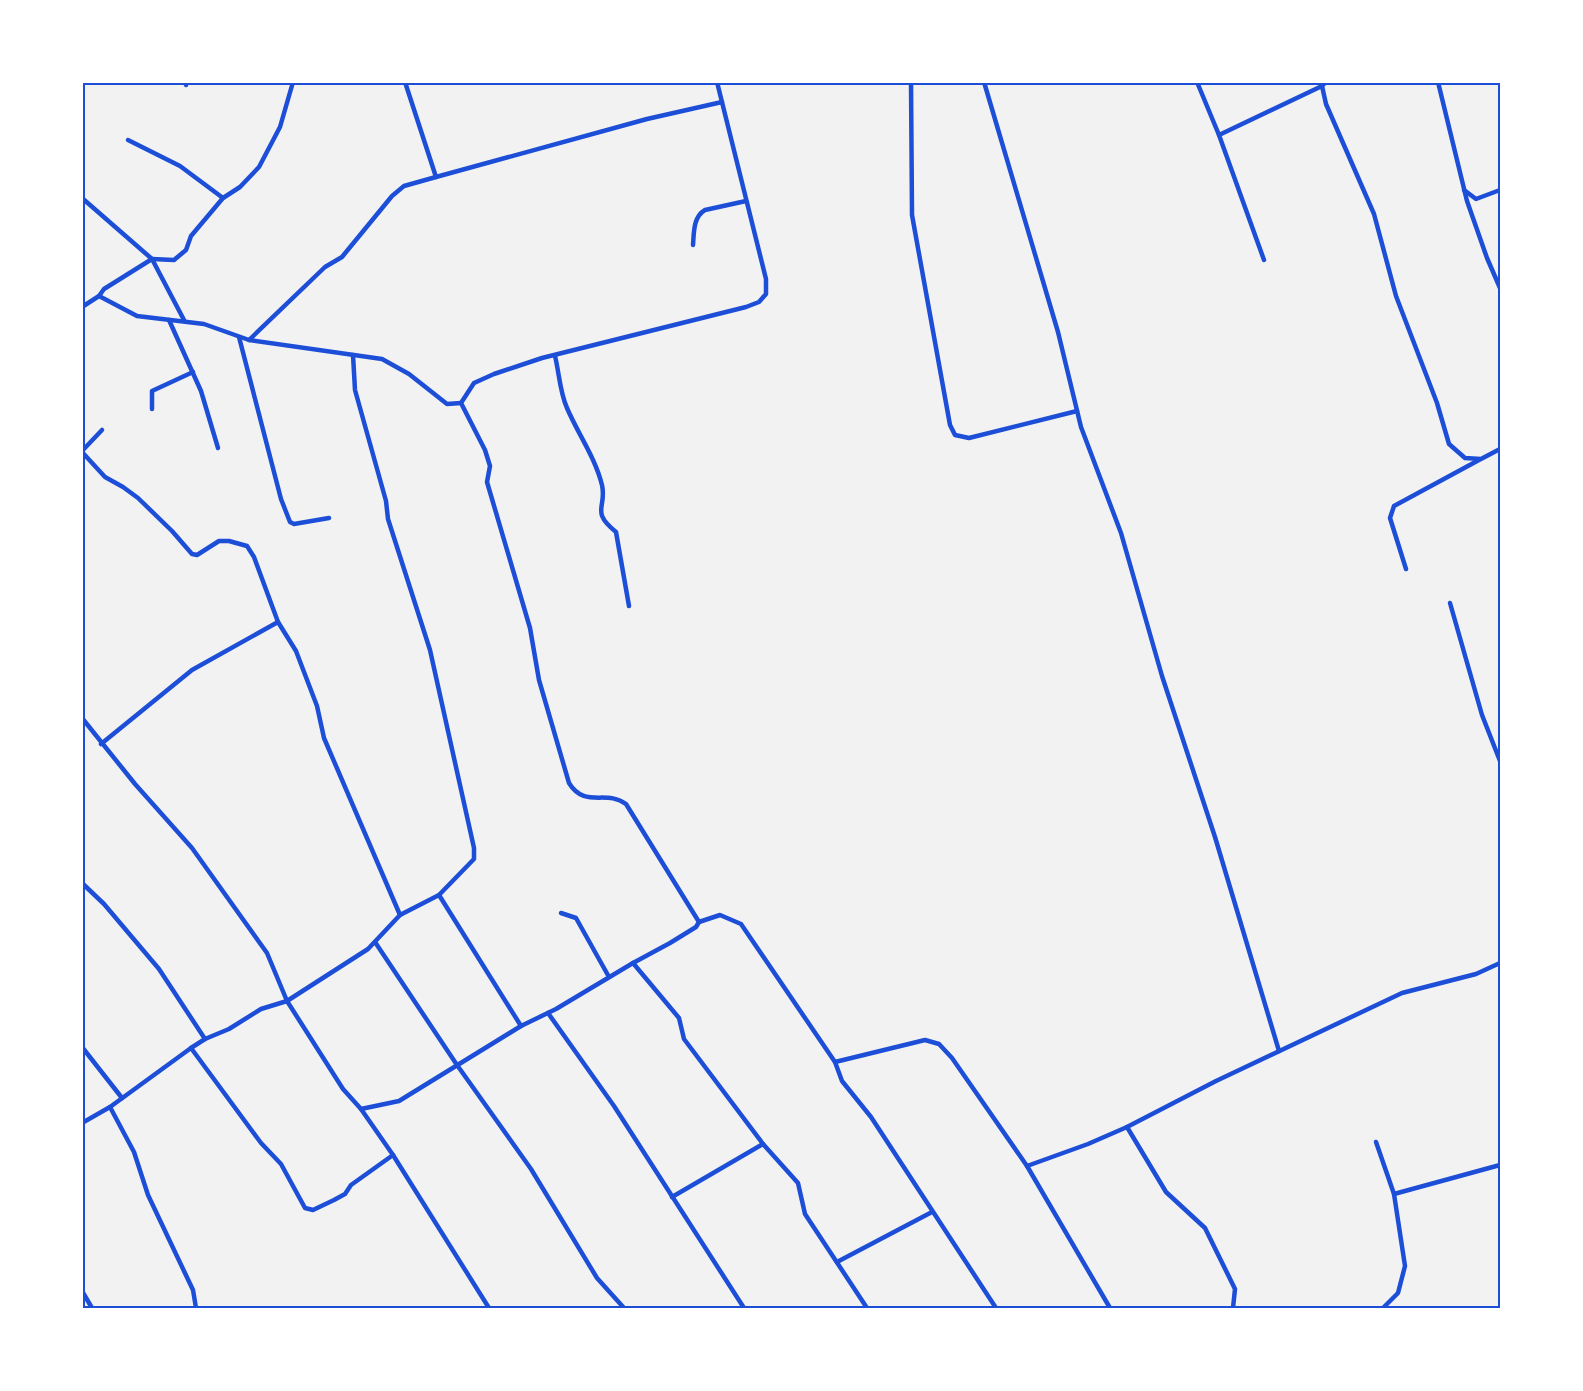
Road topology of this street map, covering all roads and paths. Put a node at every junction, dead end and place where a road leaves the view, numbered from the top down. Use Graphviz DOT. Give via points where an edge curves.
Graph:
graph roads {
  1 [pos="293,82"];
  2 [pos="405,82"];
  3 [pos="717,82"];
  4 [pos="911,82"];
  5 [pos="984,82"];
  6 [pos="1197,82"];
  7 [pos="1326,82"];
  8 [pos="1438,82"];
  9 [pos="1322,86"];
  10 [pos="722,102"];
  11 [pos="1219,135"];
  12 [pos="128,140"];
  13 [pos="436,177"];
  14 [pos="1464,190"];
  15 [pos="1500,190"];
  16 [pos="82,198"];
  17 [pos="223,198"];
  18 [pos="746,201"];
  19 [pos="693,245"];
  20 [pos="152,259"];
  21 [pos="1264,260"];
  22 [pos="1500,288"];
  23 [pos="99,296"];
  24 [pos="82,307"];
  25 [pos="169,320"];
  26 [pos="184,320"];
  27 [pos="239,337"];
  28 [pos="249,340"];
  29 [pos="353,354"];
  30 [pos="555,356"];
  31 [pos="193,372"];
  32 [pos="461,403"];
  33 [pos="152,409"];
  34 [pos="1078,411"];
  35 [pos="102,430"];
  36 [pos="218,448"];
  37 [pos="1500,449"];
  38 [pos="82,451"];
  39 [pos="1481,460"];
  40 [pos="328,518"];
  41 [pos="1406,569"];
  42 [pos="82,588"];
  43 [pos="1450,603"];
  44 [pos="629,606"];
  45 [pos="82,613"];
  46 [pos="278,622"];
  47 [pos="82,718"];
  48 [pos="101,744"];
  49 [pos="1500,758"];
  50 [pos="82,883"];
  51 [pos="439,895"];
  52 [pos="561,913"];
  53 [pos="400,915"];
  54 [pos="699,922"];
  55 [pos="375,942"];
  56 [pos="1500,962"];
  57 [pos="632,963"];
  58 [pos="609,977"];
  59 [pos="287,1001"];
  60 [pos="548,1013"];
  61 [pos="521,1026"];
  62 [pos="205,1039"];
  63 [pos="82,1047"];
  64 [pos="191,1048"];
  65 [pos="1280,1051"];
  66 [pos="835,1062"];
  67 [pos="457,1065"];
  68 [pos="122,1098"];
  69 [pos="110,1107"];
  70 [pos="361,1109"];
  71 [pos="82,1123"];
  72 [pos="1127,1127"];
  73 [pos="1376,1142"];
  74 [pos="763,1144"];
  75 [pos="394,1155"];
  76 [pos="1500,1164"];
  77 [pos="1027,1166"];
  78 [pos="1394,1194"];
  79 [pos="672,1197"];
  80 [pos="932,1212"];
  81 [pos="837,1262"];
  82 [pos="82,1291"];
  83 [pos="92,1308"];
  84 [pos="196,1308"];
  85 [pos="489,1308"];
  86 [pos="624,1308"];
  87 [pos="744,1308"];
  88 [pos="867,1308"];
  89 [pos="996,1308"];
  90 [pos="1110,1308"];
  91 [pos="1233,1308"];
  92 [pos="1383,1308"];
  1 -- 17 [label="street" via="280,127 266,156 240,187"];
  2 -- 13 [label="street"];
  3 -- 10 [label="street"];
  4 -- 34 [label="street" via="912,215 950,425 955,435 969,438"];
  5 -- 34 [label="street"];
  6 -- 11 [label="street"];
  7 -- 9 [label="street"];
  8 -- 14 [label="street"];
  9 -- 11 [label="street"];
  9 -- 39 [label="street" via="1326,104 1374,214 1396,296 1437,403 1449,444 1465,458"];
  10 -- 13 [label="street" via="647,119"];
  10 -- 18 [label="street"];
  11 -- 21 [label="street"];
  12 -- 17 [label="street" via="180,166"];
  13 -- 28 [label="street" via="404,186 392,196 342,257 325,267"];
  14 -- 15 [label="street" via="1476,199"];
  14 -- 22 [label="street"];
  16 -- 20 [label="street"];
  17 -- 20 [label="street" via="191,236 186,250 174,260"];
  18 -- 19 [label="street" via="699,214"];
  18 -- 30 [label="street" via="766,279 766,294 760,302"];
  20 -- 23 [label="street" via="104,289"];
  20 -- 26 [label="street"];
  23 -- 24 [label="street"];
  23 -- 25 [label="street" via="137,316"];
  25 -- 26 [label="street"];
  25 -- 31 [label="street"];
  26 -- 27 [label="street"];
  27 -- 28 [label="street"];
  27 -- 40 [label="street" via="281,499 290,522"];
  28 -- 29 [label="street"];
  29 -- 32 [label="street" via="382,359 409,374 446,404"];
  29 -- 51 [label="street" via="355,390 386,501 388,519 430,650 474,848 474,858"];
  30 -- 32 [label="street" via="474,383"];
  30 -- 44 [label="street" via="566,407 594,462 602,487 599,511 607,525 616,532"];
  31 -- 33 [label="street" via="152,390"];
  31 -- 36 [label="street"];
  32 -- 54 [label="street" via="490,466 487,482 530,628 539,680 570,783 575,792 585,798 618,798 626,804"];
  34 -- 65 [label="street" via="1121,533 1162,676"];
  35 -- 38 [label="street"];
  37 -- 39 [label="street"];
  38 -- 46 [label="street" via="105,478 138,498 192,554 197,555 219,541 247,546"];
  39 -- 41 [label="street" via="1394,506 1390,518"];
  42 -- 45 [label="street"];
  43 -- 49 [label="street" via="1482,715"];
  46 -- 48 [label="street" via="192,670"];
  46 -- 53 [label="street" via="296,651 317,706 324,738"];
  47 -- 48 [label="street"];
  48 -- 59 [label="street" via="192,848 267,953"];
  50 -- 62 [label="street" via="104,904 158,969"];
  51 -- 53 [label="street"];
  51 -- 61 [label="street"];
  52 -- 58 [label="street" via="576,918"];
  53 -- 55 [label="street"];
  54 -- 57 [label="street" via="670,943"];
  54 -- 66 [label="street" via="720,915 742,924"];
  55 -- 59 [label="street"];
  55 -- 67 [label="street"];
  56 -- 65 [label="street" via="1476,974 1402,993"];
  57 -- 58 [label="street"];
  57 -- 74 [label="street" via="679,1018 684,1039"];
  58 -- 60 [label="street"];
  59 -- 62 [label="street" via="261,1009 230,1029"];
  59 -- 70 [label="street" via="343,1089"];
  60 -- 61 [label="street"];
  60 -- 79 [label="street" via="614,1106"];
  61 -- 67 [label="street"];
  62 -- 64 [label="street"];
  63 -- 68 [label="street"];
  64 -- 68 [label="street"];
  64 -- 75 [label="street" via="261,1143 281,1164 305,1208 313,1210 345,1194 351,1185"];
  65 -- 72 [label="street"];
  66 -- 77 [label="street" via="925,1040 939,1044"];
  66 -- 80 [label="street" via="842,1081 871,1116"];
  67 -- 70 [label="street" via="398,1101"];
  67 -- 86 [label="street" via="531,1169 597,1278"];
  68 -- 69 [label="street"];
  69 -- 71 [label="street"];
  69 -- 84 [label="street" via="134,1152 148,1195 193,1290"];
  70 -- 75 [label="street"];
  72 -- 77 [label="street"];
  72 -- 91 [label="street" via="1166,1192 1205,1228 1235,1288"];
  73 -- 78 [label="street"];
  74 -- 79 [label="street"];
  74 -- 81 [label="street" via="798,1183 805,1214"];
  75 -- 85 [label="street"];
  76 -- 78 [label="street"];
  77 -- 90 [label="street"];
  78 -- 92 [label="street" via="1406,1266 1398,1292"];
  79 -- 87 [label="street"];
  80 -- 81 [label="street"];
  80 -- 89 [label="street"];
  81 -- 88 [label="street"];
  82 -- 83 [label="street"];
}
